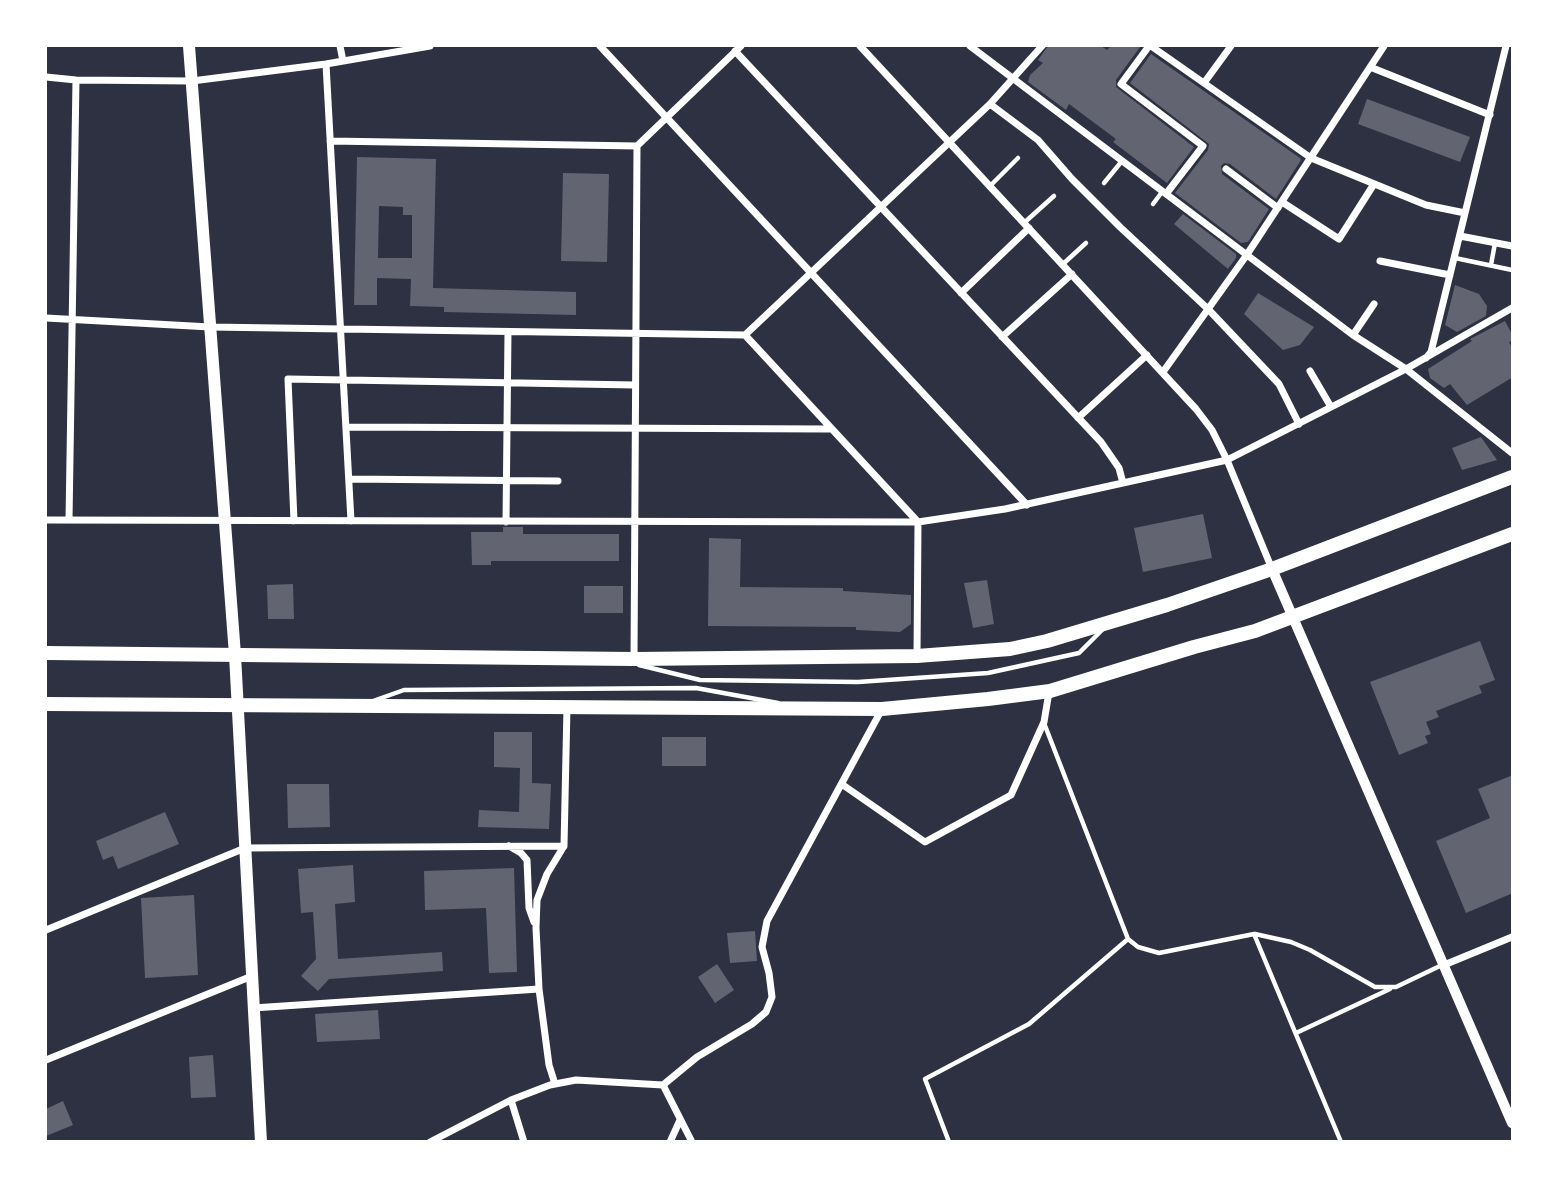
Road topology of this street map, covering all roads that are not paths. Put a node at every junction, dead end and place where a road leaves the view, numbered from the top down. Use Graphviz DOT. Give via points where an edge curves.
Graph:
graph roads {
  1 [pos="189,46"];
  2 [pos="340,46"];
  3 [pos="430,46"];
  4 [pos="600,46"];
  5 [pos="860,46"];
  6 [pos="970,46"];
  7 [pos="1042,46"];
  8 [pos="1150,46"];
  9 [pos="1231,46"];
  10 [pos="1384,46"];
  11 [pos="1506,46"];
  12 [pos="738,48"];
  13 [pos="343,61"];
  14 [pos="326,64"];
  15 [pos="1370,67"];
  16 [pos="46,77"];
  17 [pos="1012,77"];
  18 [pos="76,80"];
  19 [pos="192,81"];
  20 [pos="1204,82"];
  21 [pos="990,104"];
  22 [pos="1490,115"];
  23 [pos="668,116"];
  24 [pos="330,141"];
  25 [pos="951,142"];
  26 [pos="637,146"];
  27 [pos="1018,158"];
  28 [pos="1311,158"];
  29 [pos="1122,161"];
  30 [pos="1226,169"];
  31 [pos="1104,183"];
  32 [pos="1374,184"];
  33 [pos="991,185"];
  34 [pos="1164,192"];
  35 [pos="1054,196"];
  36 [pos="1153,204"];
  37 [pos="1280,205"];
  38 [pos="882,208"];
  39 [pos="1465,213"];
  40 [pos="1027,225"];
  41 [pos="1460,236"];
  42 [pos="1086,243"];
  43 [pos="1495,243"];
  44 [pos="1513,246"];
  45 [pos="1247,255"];
  46 [pos="1454,258"];
  47 [pos="1380,261"];
  48 [pos="1063,264"];
  49 [pos="1491,265"];
  50 [pos="1513,270"];
  51 [pos="814,273"];
  52 [pos="1072,274"];
  53 [pos="1450,275"];
  54 [pos="961,293"];
  55 [pos="1374,304"];
  56 [pos="1513,308"];
  57 [pos="1208,309"];
  58 [pos="46,318"];
  59 [pos="72,320"];
  60 [pos="210,327"];
  61 [pos="341,329"];
  62 [pos="508,332"];
  63 [pos="636,334"];
  64 [pos="745,335"];
  65 [pos="1353,335"];
  66 [pos="1002,337"];
  67 [pos="1147,355"];
  68 [pos="1423,361"];
  69 [pos="1406,369"];
  70 [pos="1310,371"];
  71 [pos="1163,373"];
  72 [pos="343,380"];
  73 [pos="507,383"];
  74 [pos="635,385"];
  75 [pos="1331,407"];
  76 [pos="1078,418"];
  77 [pos="1299,424"];
  78 [pos="346,427"];
  79 [pos="507,428"];
  80 [pos="635,429"];
  81 [pos="829,429"];
  82 [pos="1513,453"];
  83 [pos="1227,460"];
  84 [pos="1513,477"];
  85 [pos="349,479"];
  86 [pos="506,481"];
  87 [pos="558,481"];
  88 [pos="1123,483"];
  89 [pos="1027,505"];
  90 [pos="46,520"];
  91 [pos="69,520"];
  92 [pos="225,521"];
  93 [pos="294,521"];
  94 [pos="351,522"];
  95 [pos="506,522"];
  96 [pos="635,522"];
  97 [pos="918,523"];
  98 [pos="1513,534"];
  99 [pos="1272,569"];
  100 [pos="1293,618"];
  101 [pos="1111,621"];
  102 [pos="46,653"];
  103 [pos="235,655"];
  104 [pos="917,656"];
  105 [pos="615,659"];
  106 [pos="634,659"];
  107 [pos="1050,691"];
  108 [pos="46,704"];
  109 [pos="237,705"];
  110 [pos="359,706"];
  111 [pos="567,707"];
  112 [pos="802,708"];
  113 [pos="883,709"];
  114 [pos="1044,722"];
  115 [pos="843,785"];
  116 [pos="508,846"];
  117 [pos="564,846"];
  118 [pos="245,848"];
  119 [pos="536,928"];
  120 [pos="46,930"];
  121 [pos="1254,934"];
  122 [pos="1513,937"];
  123 [pos="1128,939"];
  124 [pos="1444,964"];
  125 [pos="252,976"];
  126 [pos="1395,987"];
  127 [pos="539,989"];
  128 [pos="253,1007"];
  129 [pos="1296,1033"];
  130 [pos="46,1060"];
  131 [pos="555,1084"];
  132 [pos="663,1085"];
  133 [pos="511,1100"];
  134 [pos="680,1119"];
  135 [pos="1513,1123"];
  136 [pos="261,1142"];
  137 [pos="430,1142"];
  138 [pos="524,1142"];
  139 [pos="670,1142"];
  140 [pos="692,1142"];
  141 [pos="949,1142"];
  142 [pos="1341,1142"];
  1 -- 19 [label="main road"];
  2 -- 13 [label="street"];
  3 -- 13 [label="street"];
  4 -- 23 [label="street"];
  5 -- 25 [label="street"];
  6 -- 17 [label="street"];
  7 -- 17 [label="street"];
  8 -- 20 [label="street"];
  8 -- 34 [label="street" via="1121,84 1203,146"];
  9 -- 20 [label="street"];
  10 -- 15 [label="street"];
  11 -- 22 [label="street"];
  12 -- 23 [label="street"];
  12 -- 38 [label="street"];
  13 -- 14 [label="street"];
  14 -- 19 [label="street"];
  14 -- 24 [label="street"];
  15 -- 22 [label="street"];
  15 -- 28 [label="street"];
  16 -- 18 [label="street"];
  17 -- 21 [label="street"];
  17 -- 29 [label="street"];
  18 -- 19 [label="street"];
  18 -- 59 [label="street"];
  19 -- 60 [label="main road"];
  20 -- 28 [label="street"];
  21 -- 25 [label="street"];
  21 -- 57 [label="street" via="1038,140 1120,227"];
  22 -- 39 [label="street"];
  23 -- 26 [label="street"];
  23 -- 51 [label="street"];
  24 -- 26 [label="street"];
  24 -- 61 [label="street"];
  25 -- 33 [label="street"];
  25 -- 38 [label="street"];
  26 -- 63 [label="street"];
  27 -- 33 [label="lane"];
  28 -- 32 [label="street"];
  28 -- 37 [label="street"];
  29 -- 31 [label="lane"];
  29 -- 34 [label="street"];
  30 -- 37 [label="street"];
  32 -- 37 [label="street" via="1339,239"];
  32 -- 39 [label="street" via="1426,205"];
  33 -- 40 [label="street"];
  34 -- 36 [label="lane"];
  34 -- 45 [label="street"];
  35 -- 40 [label="lane"];
  37 -- 45 [label="street"];
  38 -- 51 [label="street"];
  38 -- 54 [label="street"];
  39 -- 41 [label="street"];
  40 -- 48 [label="street"];
  40 -- 54 [label="street"];
  41 -- 43 [label="street"];
  41 -- 46 [label="street"];
  42 -- 48 [label="lane"];
  43 -- 44 [label="street"];
  43 -- 49 [label="lane"];
  45 -- 57 [label="street"];
  45 -- 65 [label="street"];
  46 -- 49 [label="lane"];
  46 -- 53 [label="street"];
  47 -- 53 [label="street"];
  48 -- 52 [label="street"];
  49 -- 50 [label="lane"];
  51 -- 64 [label="street"];
  51 -- 89 [label="street"];
  52 -- 66 [label="street"];
  52 -- 67 [label="street"];
  53 -- 68 [label="street" via="1431,352"];
  54 -- 66 [label="street"];
  55 -- 65 [label="street"];
  56 -- 68 [label="street"];
  57 -- 71 [label="street"];
  57 -- 77 [label="street" via="1279,384"];
  58 -- 59 [label="street"];
  59 -- 60 [label="street"];
  59 -- 91 [label="street"];
  60 -- 61 [label="street"];
  60 -- 92 [label="main road"];
  61 -- 62 [label="street"];
  61 -- 72 [label="street"];
  62 -- 63 [label="street"];
  62 -- 73 [label="street"];
  63 -- 64 [label="street"];
  63 -- 74 [label="street"];
  64 -- 81 [label="street"];
  65 -- 69 [label="street"];
  66 -- 76 [label="street"];
  67 -- 71 [label="street"];
  67 -- 76 [label="street"];
  68 -- 69 [label="street"];
  69 -- 75 [label="street"];
  69 -- 82 [label="street"];
  70 -- 75 [label="street"];
  71 -- 83 [label="street" via="1212,430"];
  72 -- 73 [label="street"];
  72 -- 78 [label="street"];
  72 -- 93 [label="street" via="288,379"];
  73 -- 74 [label="street"];
  73 -- 79 [label="street"];
  74 -- 80 [label="street"];
  75 -- 77 [label="street"];
  76 -- 88 [label="street" via="1119,468"];
  77 -- 83 [label="street"];
  78 -- 79 [label="street"];
  78 -- 85 [label="street"];
  79 -- 80 [label="street"];
  79 -- 86 [label="street"];
  80 -- 81 [label="street"];
  80 -- 96 [label="street"];
  81 -- 97 [label="street"];
  83 -- 88 [label="street"];
  83 -- 99 [label="street"];
  84 -- 99 [label="main road"];
  85 -- 86 [label="street"];
  85 -- 94 [label="street"];
  86 -- 87 [label="street"];
  86 -- 95 [label="street"];
  88 -- 89 [label="street"];
  89 -- 97 [label="street"];
  90 -- 91 [label="street"];
  91 -- 92 [label="street"];
  92 -- 93 [label="street"];
  92 -- 103 [label="main road"];
  93 -- 94 [label="street"];
  94 -- 95 [label="street"];
  95 -- 96 [label="street"];
  96 -- 97 [label="street"];
  96 -- 106 [label="street"];
  97 -- 104 [label="street"];
  98 -- 100 [label="main road"];
  99 -- 100 [label="street"];
  99 -- 101 [label="main road"];
  100 -- 107 [label="main road"];
  100 -- 124 [label="street"];
  101 -- 104 [label="main road" via="1010,649"];
  101 -- 105 [label="lane" via="1079,653 975,674 858,682 699,680"];
  102 -- 103 [label="main road"];
  103 -- 105 [label="main road"];
  103 -- 109 [label="main road"];
  104 -- 106 [label="main road"];
  105 -- 106 [label="main road"];
  107 -- 113 [label="main road"];
  107 -- 114 [label="street"];
  108 -- 109 [label="main road"];
  109 -- 110 [label="main road"];
  109 -- 118 [label="main road"];
  110 -- 111 [label="main road"];
  110 -- 112 [label="lane" via="404,690 683,688"];
  111 -- 112 [label="main road"];
  111 -- 117 [label="street"];
  112 -- 113 [label="main road"];
  113 -- 115 [label="street"];
  114 -- 115 [label="street" via="1011,795 925,842"];
  114 -- 123 [label="lane"];
  115 -- 132 [label="street" via="767,922 762,947 772,997 766,1012"];
  116 -- 117 [label="street"];
  116 -- 118 [label="street"];
  116 -- 119 [label="street" via="527,860 529,908"];
  117 -- 119 [label="street" via="537,900"];
  118 -- 120 [label="street"];
  118 -- 125 [label="main road"];
  119 -- 127 [label="street"];
  121 -- 123 [label="lane" via="1159,953"];
  121 -- 126 [label="lane" via="1310,950 1375,987"];
  121 -- 129 [label="lane"];
  122 -- 124 [label="street"];
  123 -- 141 [label="lane" via="1029,1024 925,1079"];
  124 -- 126 [label="lane"];
  124 -- 135 [label="street"];
  125 -- 128 [label="main road"];
  125 -- 130 [label="street"];
  126 -- 129 [label="lane"];
  127 -- 128 [label="street"];
  127 -- 131 [label="street"];
  128 -- 136 [label="main road"];
  129 -- 142 [label="lane"];
  131 -- 132 [label="street" via="576,1080"];
  131 -- 133 [label="street"];
  132 -- 134 [label="street"];
  133 -- 137 [label="street"];
  133 -- 138 [label="street"];
  134 -- 139 [label="street"];
  134 -- 140 [label="street"];
}
